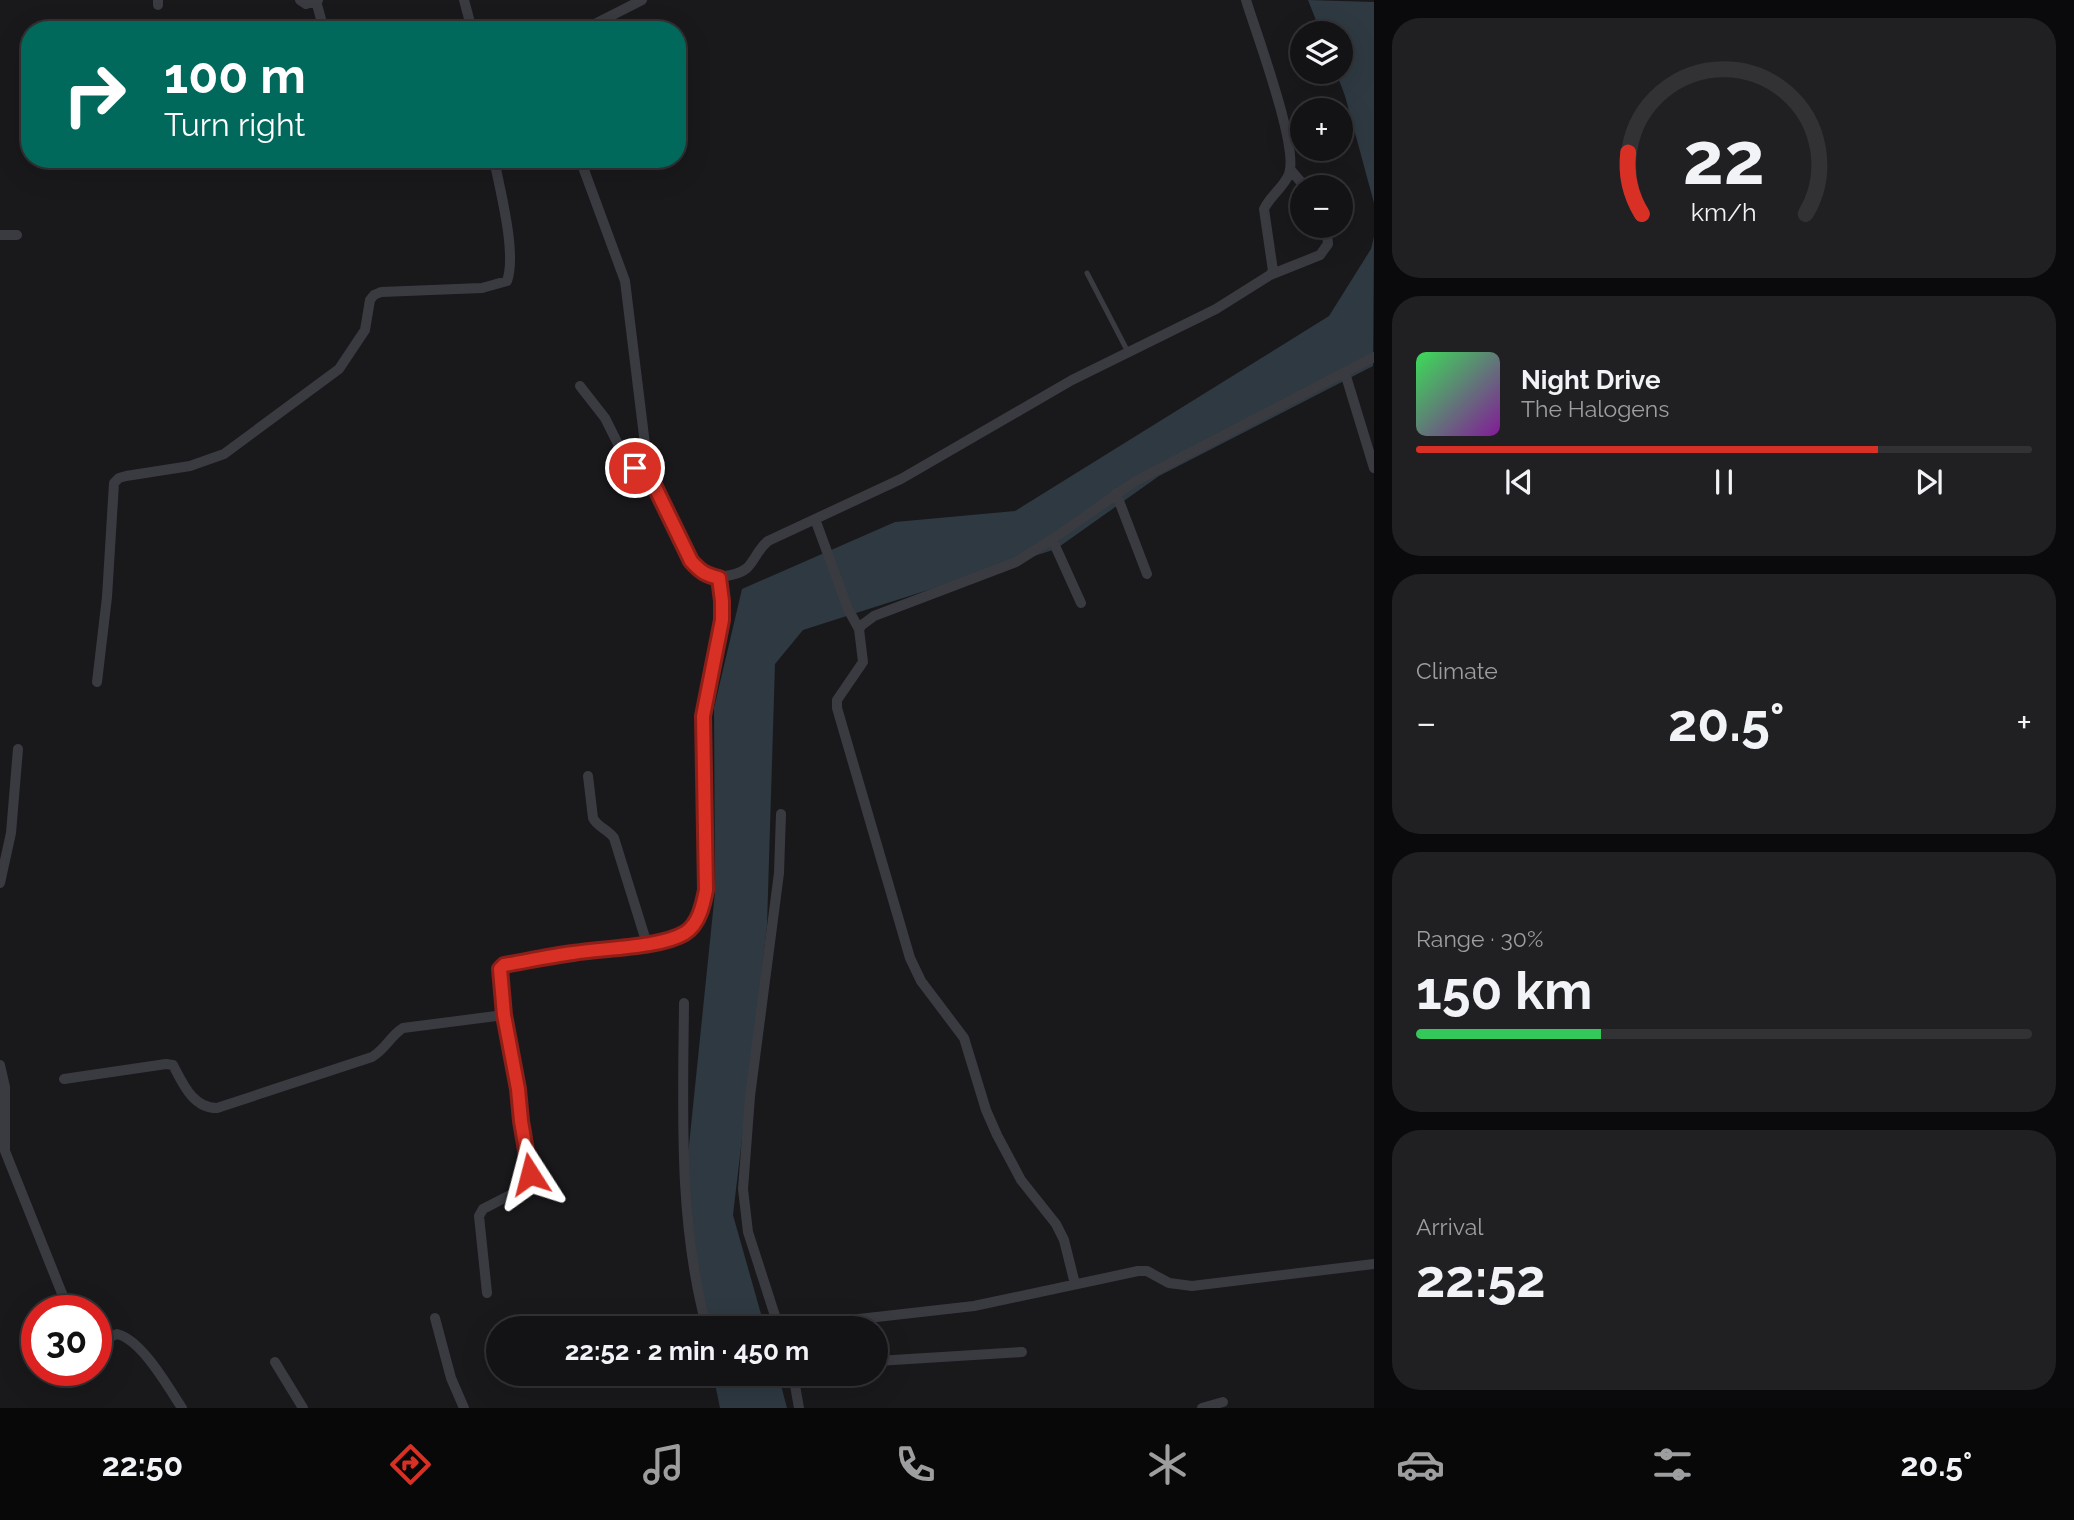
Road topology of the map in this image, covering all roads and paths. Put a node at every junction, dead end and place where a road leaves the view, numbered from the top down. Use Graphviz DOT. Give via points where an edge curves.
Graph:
graph roads {
  1 [pos="300,0"];
  2 [pos="464,0"];
  3 [pos="642,0"];
  4 [pos="1247,0"];
  5 [pos="317,1"];
  6 [pos="322,21"];
  7 [pos="470,21"];
  8 [pos="601,21"];
  9 [pos="496,168"];
  10 [pos="583,168"];
  11 [pos="1290,169"];
  12 [pos="1295,175"];
  13 [pos="0,235"];
  14 [pos="17,235"];
  15 [pos="1327,238"];
  16 [pos="1087,273"];
  17 [pos="1270,275"];
  18 [pos="1128,352"];
  19 [pos="1374,357"];
  20 [pos="1345,373"];
  21 [pos="580,387"];
  22 [pos="1374,468"];
  23 [pos="649,477"];
  24 [pos="1116,493"];
  25 [pos="816,519"];
  26 [pos="1052,539"];
  27 [pos="1147,574"];
  28 [pos="719,578"];
  29 [pos="1081,603"];
  30 [pos="859,629"];
  31 [pos="97,682"];
  32 [pos="19,749"];
  33 [pos="588,776"];
  34 [pos="781,814"];
  35 [pos="0,883"];
  36 [pos="647,944"];
  37 [pos="684,1003"];
  38 [pos="504,1015"];
  39 [pos="0,1065"];
  40 [pos="64,1079"];
  41 [pos="1374,1264"];
  42 [pos="1075,1284"];
  43 [pos="488,1293"];
  44 [pos="63,1295"];
  45 [pos="704,1316"];
  46 [pos="775,1316"];
  47 [pos="885,1316"];
  48 [pos="435,1318"];
  49 [pos="112,1336"];
  50 [pos="1022,1352"];
  51 [pos="888,1360"];
  52 [pos="275,1362"];
  53 [pos="795,1386"];
  54 [pos="1223,1402"];
  55 [pos="182,1408"];
  56 [pos="303,1408"];
  57 [pos="464,1408"];
  58 [pos="799,1408"];
  59 [pos="1202,1408"];
  1 -- 5 [label="street" via="306,4"];
  2 -- 7 [label="street"];
  3 -- 8 [label="street"];
  4 -- 11 [label="street" via="1288,136"];
  5 -- 6 [label="street"];
  9 -- 31 [label="street" via="510,255 507,281 482,288 374,295 365,330 339,369 224,454 190,466 125,476 114,483"];
  10 -- 23 [label="street" via="625,281"];
  11 -- 12 [label="street"];
  11 -- 17 [label="street" via="1264,209"];
  13 -- 14 [label="street"];
  15 -- 17 [label="street" via="1321,255"];
  16 -- 18 [label="lane"];
  17 -- 18 [label="street" via="1216,309"];
  18 -- 25 [label="street" via="901,480"];
  19 -- 20 [label="street"];
  20 -- 22 [label="street"];
  20 -- 24 [label="street"];
  21 -- 23 [label="street" via="605,418 628,464"];
  23 -- 28 [label="street" via="691,561 707,576"];
  24 -- 26 [label="street"];
  24 -- 27 [label="street"];
  25 -- 28 [label="street" via="768,541 740,573"];
  25 -- 30 [label="street"];
  26 -- 29 [label="street"];
  26 -- 30 [label="street" via="995,571 874,616"];
  28 -- 36 [label="street" via="722,620 703,716 704,905 684,934"];
  30 -- 42 [label="street" via="863,662 837,700 837,708 910,958 921,981 964,1038 992,1122 1021,1180 1056,1224"];
  32 -- 35 [label="street" via="11,833"];
  33 -- 36 [label="street" via="593,818 614,838"];
  34 -- 46 [label="street" via="779,873 743,1189 748,1232"];
  36 -- 38 [label="street" via="504,965 499,974"];
  37 -- 45 [label="street" via="689,1237"];
  38 -- 40 [label="street" via="403,1028 372,1057 217,1108 198,1104 173,1065 166,1063"];
  38 -- 43 [label="street" via="530,1180 479,1216"];
  39 -- 44 [label="street" via="5,1087 5,1151"];
  41 -- 42 [label="street" via="1192,1286 1169,1283 1147,1270"];
  42 -- 47 [label="street" via="974,1306"];
  48 -- 57 [label="street"];
  49 -- 55 [label="street" via="128,1339 154,1365"];
  50 -- 51 [label="street"];
  52 -- 56 [label="street"];
  53 -- 58 [label="street"];
  54 -- 59 [label="street"];
}
